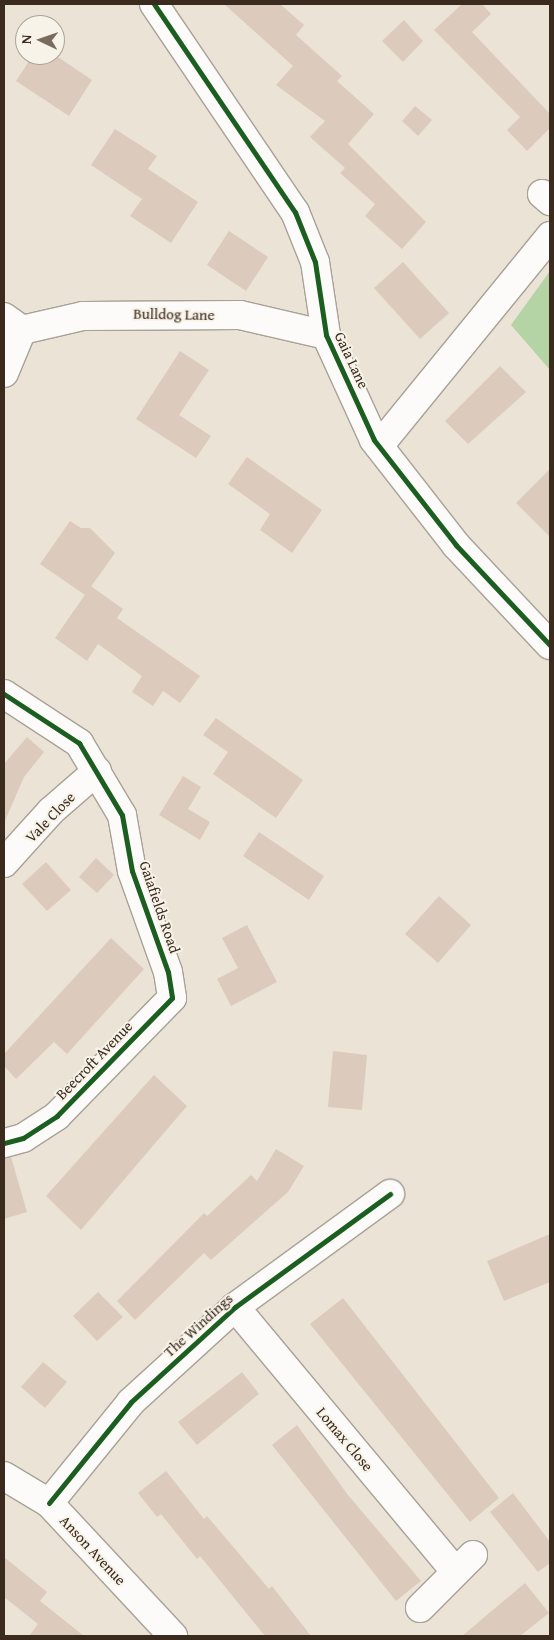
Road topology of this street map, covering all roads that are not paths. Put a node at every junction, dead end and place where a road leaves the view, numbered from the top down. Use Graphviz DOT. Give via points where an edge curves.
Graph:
graph roads {
  1 [pos="154,4"];
  2 [pos="550,236"];
  3 [pos="13,323"];
  4 [pos="326,335"];
  5 [pos="4,373"];
  6 [pos="379,446"];
  7 [pos="550,645"];
  8 [pos="4,694"];
  9 [pos="97,771"];
  10 [pos="4,863"];
  11 [pos="168,972"];
  12 [pos="4,1143"];
  13 [pos="390,1194"];
  14 [pos="235,1307"];
  15 [pos="4,1476"];
  16 [pos="49,1503"];
  17 [pos="420,1608"];
  18 [pos="173,1636"];
  1 -- 4 [label="street, Gaia Lane" via="295,212 315,262"];
  2 -- 6 [label="street"];
  3 -- 4 [label="street, Bulldog Lane" via="146,312 240,315"];
  3 -- 5 [label="street, Bulldog Lane"];
  4 -- 6 [label="street, Gaia Lane"];
  6 -- 7 [label="street, Gaia Lane" via="456,545"];
  8 -- 9 [label="street, Gaiafields Road" via="79,743"];
  9 -- 10 [label="street, Vale Close" via="51,811"];
  9 -- 11 [label="street, Gaiafields Road" via="122,815 132,871"];
  11 -- 12 [label="street, Beecroft Avenue" via="172,998 57,1116 24,1138"];
  13 -- 14 [label="street, The Windings"];
  14 -- 16 [label="street, The Windings" via="131,1402"];
  14 -- 17 [label="street, Lomax Close" via="464,1563"];
  15 -- 16 [label="street, Anson Avenue"];
  16 -- 18 [label="street, Anson Avenue"];
}
